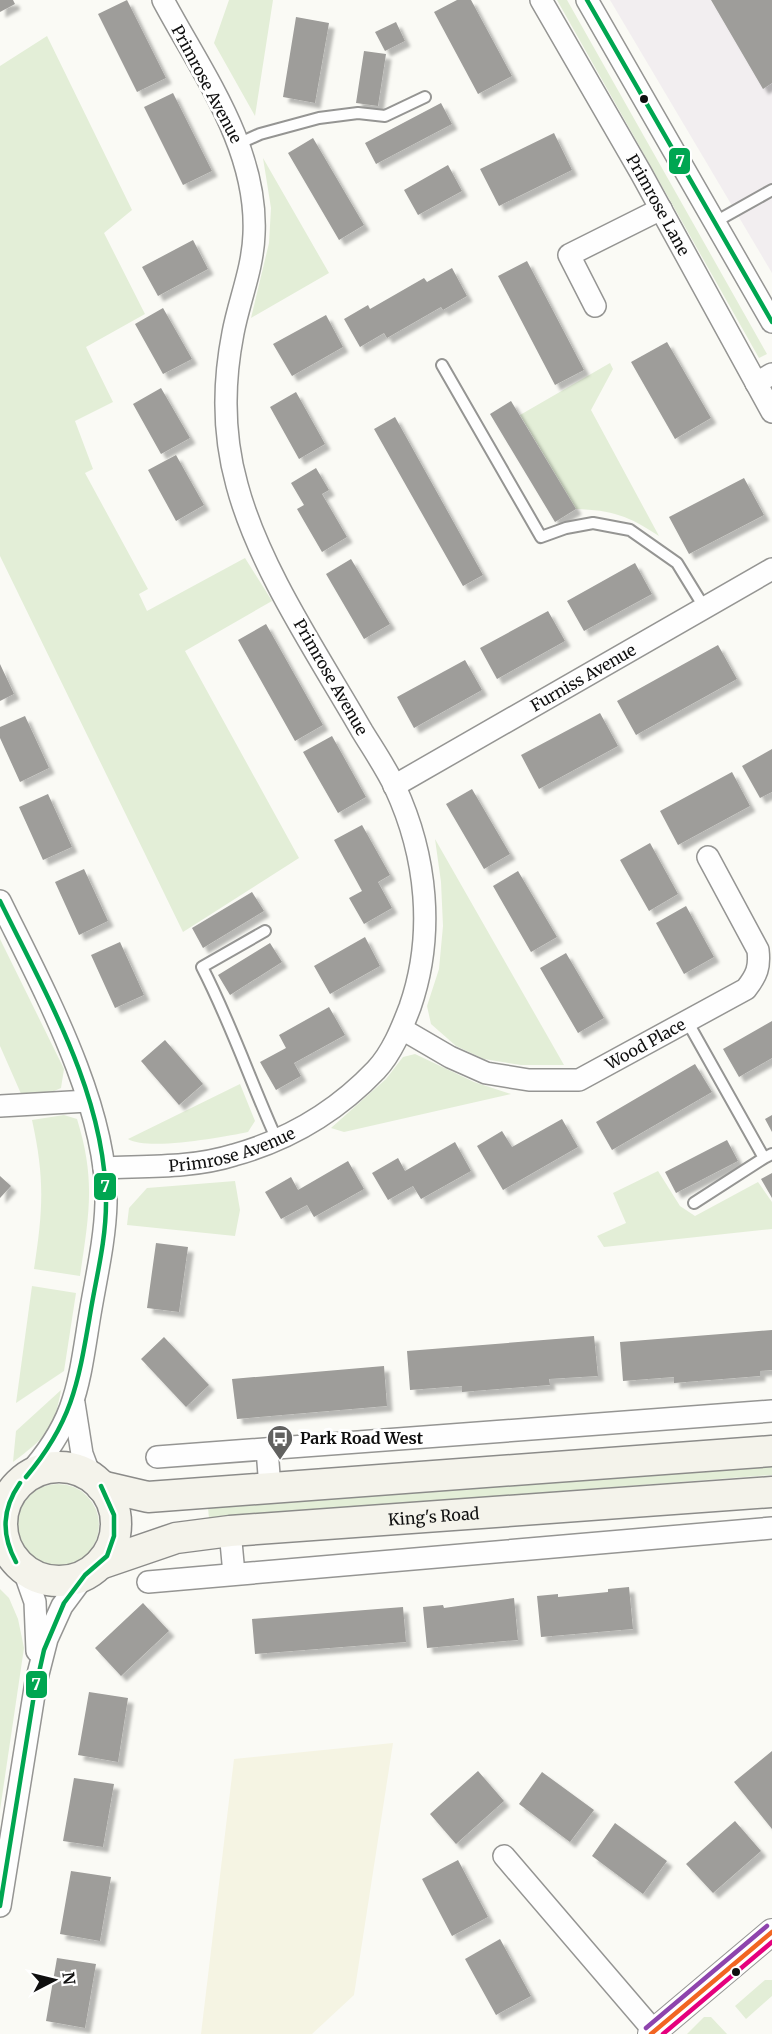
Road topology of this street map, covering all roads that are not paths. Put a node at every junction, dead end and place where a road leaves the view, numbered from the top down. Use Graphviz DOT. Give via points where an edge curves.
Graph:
graph roads {
  1 [pos="163,0"];
  2 [pos="541,0"];
  3 [pos="587,0"];
  4 [pos="425,97"];
  5 [pos="240,143"];
  6 [pos="772,190"];
  7 [pos="661,209"];
  8 [pos="715,222"];
  9 [pos="595,306"];
  10 [pos="772,322"];
  11 [pos="442,365"];
  12 [pos="764,379"];
  13 [pos="772,412"];
  14 [pos="772,569"];
  15 [pos="704,607"];
  16 [pos="394,786"];
  17 [pos="708,857"];
  18 [pos="0,901"];
  19 [pos="265,931"];
  20 [pos="687,1021"];
  21 [pos="402,1029"];
  22 [pos="88,1101"];
  23 [pos="0,1106"];
  24 [pos="277,1140"];
  25 [pos="768,1156"];
  26 [pos="104,1168"];
  27 [pos="694,1203"];
  28 [pos="74,1400"];
  29 [pos="772,1411"];
  30 [pos="267,1449"];
  31 [pos="772,1451"];
  32 [pos="157,1456"];
  33 [pos="96,1482"];
  34 [pos="15,1484"];
  35 [pos="270,1488"];
  36 [pos="772,1492"];
  37 [pos="772,1528"];
  38 [pos="230,1531"];
  39 [pos="13,1563"];
  40 [pos="93,1570"];
  41 [pos="234,1574"];
  42 [pos="148,1582"];
  43 [pos="36,1682"];
  44 [pos="504,1856"];
  45 [pos="0,1906"];
  46 [pos="772,1932"];
  47 [pos="652,2033"];
  1 -- 5 [label="street, Primrose Avenue"];
  2 -- 7 [label="street, Primrose Lane"];
  3 -- 8 [label="street"];
  4 -- 5 [label="lane" via="385,116 358,113 319,118"];
  5 -- 16 [label="street, Primrose Avenue" via="253,192 255,236 232,334 225,395 227,445 237,487 254,534 295,614"];
  6 -- 8 [label="lane"];
  7 -- 9 [label="street" via="569,255"];
  7 -- 12 [label="street, Primrose Lane"];
  8 -- 10 [label="street"];
  11 -- 15 [label="lane" via="541,537 593,523 630,530 677,562"];
  12 -- 13 [label="street, Primrose Lane"];
  14 -- 15 [label="street, Furniss Avenue"];
  15 -- 16 [label="street, Furniss Avenue"];
  16 -- 21 [label="street, Primrose Avenue" via="411,827 425,919 421,975"];
  17 -- 20 [label="street, Wood Place" via="758,950 759,964 746,989"];
  18 -- 22 [label="street" via="71,1053"];
  19 -- 24 [label="lane" via="202,967 227,1015 249,1079"];
  20 -- 21 [label="street, Wood Place" via="579,1080 529,1080 486,1073"];
  20 -- 25 [label="lane"];
  21 -- 24 [label="street, Primrose Avenue" via="378,1068 343,1100"];
  22 -- 23 [label="street"];
  22 -- 26 [label="street"];
  24 -- 26 [label="street, Primrose Avenue" via="231,1156 192,1163"];
  25 -- 27 [label="lane"];
  26 -- 28 [label="street" via="106,1203 100,1252"];
  28 -- 33 [label="street" via="82,1454"];
  28 -- 34 [label="street" via="47,1454"];
  29 -- 30 [label="street"];
  30 -- 32 [label="street"];
  30 -- 35 [label="street"];
  31 -- 35 [label="main road"];
  33 -- 34 [label="main road" via="81,1471 63,1467 44,1468"];
  33 -- 35 [label="main road" via="148,1497"];
  33 -- 40 [label="main road" via="108,1495 116,1531 110,1549"];
  34 -- 39 [label="main road" via="4,1508 1,1527"];
  36 -- 38 [label="main road, King's Road"];
  37 -- 41 [label="street"];
  38 -- 40 [label="main road, King's Road" via="176,1538"];
  38 -- 41 [label="street"];
  39 -- 40 [label="main road, King's Road" via="49,1581 68,1581"];
  39 -- 43 [label="street" via="35,1602"];
  40 -- 43 [label="street" via="62,1606 47,1639"];
  41 -- 42 [label="street"];
  43 -- 45 [label="street"];
  44 -- 47 [label="street"];
  46 -- 47 [label="street"];
}
